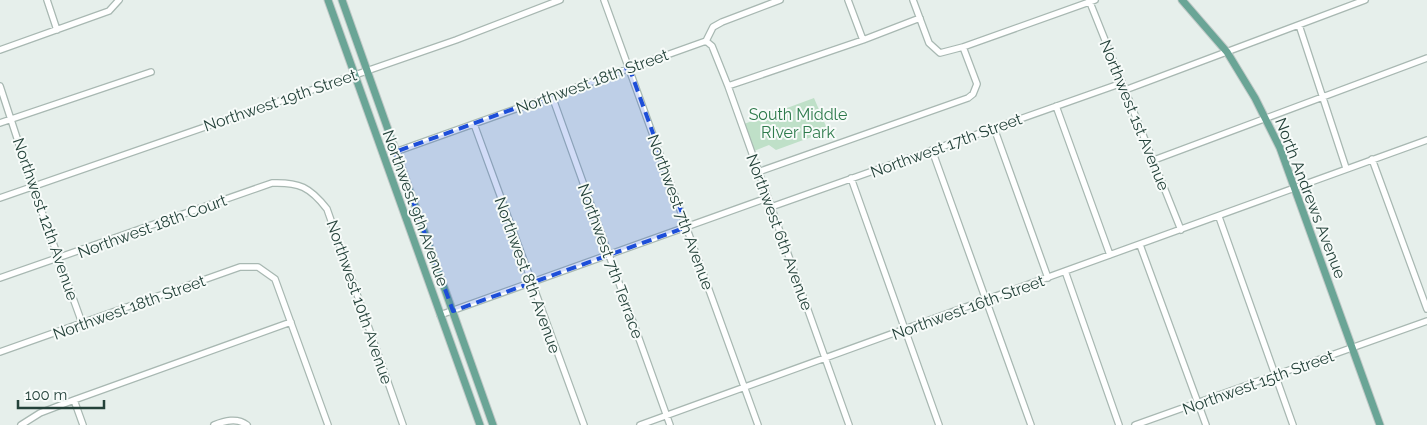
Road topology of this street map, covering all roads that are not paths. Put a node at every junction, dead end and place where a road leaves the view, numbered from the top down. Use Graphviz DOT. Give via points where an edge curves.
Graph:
graph roads {
  1 [pos="47,0"];
  2 [pos="120,0"];
  3 [pos="328,0"];
  4 [pos="342,0"];
  5 [pos="560,0"];
  6 [pos="604,0"];
  7 [pos="780,0"];
  8 [pos="848,0"];
  9 [pos="913,0"];
  10 [pos="1182,0"];
  11 [pos="1365,0"];
  12 [pos="1091,1"];
  13 [pos="920,18"];
  14 [pos="1299,25"];
  15 [pos="57,30"];
  16 [pos="863,40"];
  17 [pos="706,41"];
  18 [pos="964,47"];
  19 [pos="0,50"];
  20 [pos="1227,52"];
  21 [pos="1427,58"];
  22 [pos="629,67"];
  23 [pos="366,70"];
  24 [pos="150,72"];
  25 [pos="354,74"];
  26 [pos="1122,82"];
  27 [pos="0,86"];
  28 [pos="728,86"];
  29 [pos="1124,90"];
  30 [pos="552,96"];
  31 [pos="1322,97"];
  32 [pos="1056,106"];
  33 [pos="1266,118"];
  34 [pos="12,119"];
  35 [pos="0,123"];
  36 [pos="474,124"];
  37 [pos="994,128"];
  38 [pos="1427,140"];
  39 [pos="932,150"];
  40 [pos="395,152"];
  41 [pos="1372,159"];
  42 [pos="1154,160"];
  43 [pos="1346,168"];
  44 [pos="758,172"];
  45 [pos="851,178"];
  46 [pos="33,187"];
  47 [pos="304,187"];
  48 [pos="1295,187"];
  49 [pos="0,198"];
  50 [pos="767,198"];
  51 [pos="771,207"];
  52 [pos="1219,217"];
  53 [pos="687,227"];
  54 [pos="1181,230"];
  55 [pos="1140,245"];
  56 [pos="1110,255"];
  57 [pos="609,256"];
  58 [pos="59,258"];
  59 [pos="1065,272"];
  60 [pos="0,278"];
  61 [pos="1048,278"];
  62 [pos="531,284"];
  63 [pos="986,300"];
  64 [pos="1427,310"];
  65 [pos="453,311"];
  66 [pos="440,315"];
  67 [pos="291,322"];
  68 [pos="1427,322"];
  69 [pos="82,323"];
  70 [pos="905,330"];
  71 [pos="1352,348"];
  72 [pos="0,352"];
  73 [pos="825,358"];
  74 [pos="1275,376"];
  75 [pos="744,388"];
  76 [pos="74,400"];
  77 [pos="1198,404"];
  78 [pos="667,415"];
  79 [pos="245,423"];
  80 [pos="20,425"];
  81 [pos="83,425"];
  82 [pos="214,425"];
  83 [pos="328,425"];
  84 [pos="403,425"];
  85 [pos="480,425"];
  86 [pos="493,425"];
  87 [pos="584,425"];
  88 [pos="640,425"];
  89 [pos="670,425"];
  90 [pos="758,425"];
  91 [pos="849,425"];
  92 [pos="939,425"];
  93 [pos="1031,425"];
  94 [pos="1119,425"];
  95 [pos="1135,425"];
  96 [pos="1206,425"];
  97 [pos="1293,425"];
  98 [pos="1380,425"];
  1 -- 15 [label="street"];
  2 -- 15 [label="street" via="110,11"];
  3 -- 25 [label="main road, Northwest 9th Avenue"];
  4 -- 23 [label="main road, Northwest 9th Avenue"];
  5 -- 23 [label="street, Northwest 19th Street"];
  6 -- 22 [label="street, Northwest 7th Avenue"];
  7 -- 17 [label="street" via="722,22 713,27"];
  8 -- 16 [label="street"];
  9 -- 13 [label="street"];
  10 -- 20 [label="main road, North Andrews Avenue"];
  11 -- 14 [label="street"];
  12 -- 18 [label="street"];
  12 -- 26 [label="street, Northwest 1st Avenue"];
  13 -- 16 [label="street"];
  13 -- 18 [label="street" via="928,43 940,53"];
  14 -- 20 [label="street"];
  14 -- 31 [label="street"];
  15 -- 19 [label="street"];
  16 -- 28 [label="street"];
  17 -- 22 [label="street, Northwest 18th Street"];
  17 -- 28 [label="street, Northwest 6th Avenue" via="712,46"];
  18 -- 44 [label="street" via="977,84 968,98"];
  20 -- 29 [label="street"];
  20 -- 33 [label="main road, North Andrews Avenue"];
  21 -- 31 [label="street"];
  22 -- 30 [label="street, Northwest 18th Street"];
  22 -- 53 [label="street, Northwest 7th Avenue"];
  23 -- 25 [label="street, Northwest 19th Street"];
  23 -- 40 [label="main road, Northwest 9th Avenue"];
  24 -- 34 [label="street"];
  25 -- 46 [label="street, Northwest 19th Street"];
  25 -- 66 [label="main road, Northwest 9th Avenue"];
  26 -- 29 [label="street, Northwest 1st Avenue"];
  26 -- 32 [label="street, Northwest 17th Street"];
  27 -- 34 [label="street, Northwest 12th Avenue"];
  28 -- 44 [label="street, Northwest 6th Avenue"];
  29 -- 42 [label="street, Northwest 1st Avenue"];
  30 -- 36 [label="street, Northwest 18th Street"];
  30 -- 57 [label="street, Northwest 7th Terrace"];
  31 -- 33 [label="street"];
  31 -- 43 [label="street"];
  32 -- 37 [label="street, Northwest 17th Street"];
  32 -- 56 [label="street"];
  33 -- 42 [label="street"];
  33 -- 48 [label="main road, North Andrews Avenue"];
  34 -- 35 [label="street"];
  34 -- 46 [label="street, Northwest 12th Avenue"];
  36 -- 40 [label="street, Northwest 18th Street"];
  36 -- 62 [label="street, Northwest 8th Avenue"];
  37 -- 39 [label="street, Northwest 17th Street"];
  37 -- 61 [label="street"];
  38 -- 41 [label="street, Northwest 16th Street"];
  39 -- 45 [label="street, Northwest 17th Street"];
  39 -- 63 [label="street"];
  40 -- 65 [label="main road, Northwest 9th Avenue"];
  41 -- 43 [label="street, Northwest 16th Street"];
  41 -- 64 [label="street"];
  42 -- 54 [label="street, Northwest 1st Avenue"];
  43 -- 48 [label="street, Northwest 16th Street"];
  44 -- 50 [label="street, Northwest 6th Avenue"];
  45 -- 51 [label="street, Northwest 17th Street"];
  45 -- 70 [label="street"];
  46 -- 49 [label="street, Northwest 19th Street"];
  46 -- 58 [label="street, Northwest 12th Avenue"];
  47 -- 58 [label="street, Northwest 18th Court" via="272,183"];
  47 -- 84 [label="street, Northwest 10th Avenue" via="327,209"];
  48 -- 52 [label="street, Northwest 16th Street"];
  48 -- 71 [label="main road, North Andrews Avenue"];
  50 -- 51 [label="street, Northwest 6th Avenue"];
  50 -- 53 [label="street"];
  51 -- 73 [label="street, Northwest 6th Avenue"];
  52 -- 54 [label="street, Northwest 16th Street"];
  52 -- 74 [label="street"];
  53 -- 57 [label="street"];
  53 -- 75 [label="street, Northwest 7th Avenue"];
  54 -- 55 [label="street, Northwest 16th Street"];
  55 -- 56 [label="street, Northwest 16th Street"];
  55 -- 77 [label="street"];
  56 -- 59 [label="street, Northwest 16th Street"];
  57 -- 62 [label="street"];
  57 -- 78 [label="street, Northwest 7th Terrace"];
  58 -- 60 [label="street, Northwest 18th Court"];
  58 -- 69 [label="street, Northwest 12th Avenue"];
  59 -- 61 [label="street, Northwest 16th Street"];
  59 -- 94 [label="street"];
  61 -- 63 [label="street, Northwest 16th Street"];
  62 -- 65 [label="street"];
  62 -- 87 [label="street, Northwest 8th Avenue"];
  63 -- 70 [label="street, Northwest 16th Street"];
  63 -- 93 [label="street"];
  65 -- 66 [label="street"];
  65 -- 86 [label="main road, Northwest 9th Avenue"];
  66 -- 85 [label="main road, Northwest 9th Avenue"];
  67 -- 69 [label="street, Northwest 18th Street" via="275,279 258,268 240,267"];
  67 -- 76 [label="street"];
  67 -- 83 [label="street"];
  68 -- 71 [label="street, Northwest 15th Street"];
  69 -- 72 [label="street, Northwest 18th Street"];
  70 -- 73 [label="street, Northwest 16th Street"];
  70 -- 92 [label="street"];
  71 -- 74 [label="street, Northwest 15th Street"];
  71 -- 98 [label="main road, North Andrews Avenue"];
  73 -- 75 [label="street, Northwest 16th Street"];
  73 -- 91 [label="street, Northwest 6th Avenue"];
  74 -- 77 [label="street, Northwest 15th Street"];
  74 -- 97 [label="street"];
  75 -- 78 [label="street, Northwest 16th Street"];
  75 -- 90 [label="street, Northwest 7th Avenue"];
  76 -- 80 [label="street"];
  76 -- 81 [label="street"];
  77 -- 95 [label="street, Northwest 15th Street"];
  77 -- 96 [label="street"];
  78 -- 88 [label="street, Northwest 16th Street"];
  78 -- 89 [label="street, Northwest 7th Terrace"];
  79 -- 82 [label="street" via="228,420"];
}
